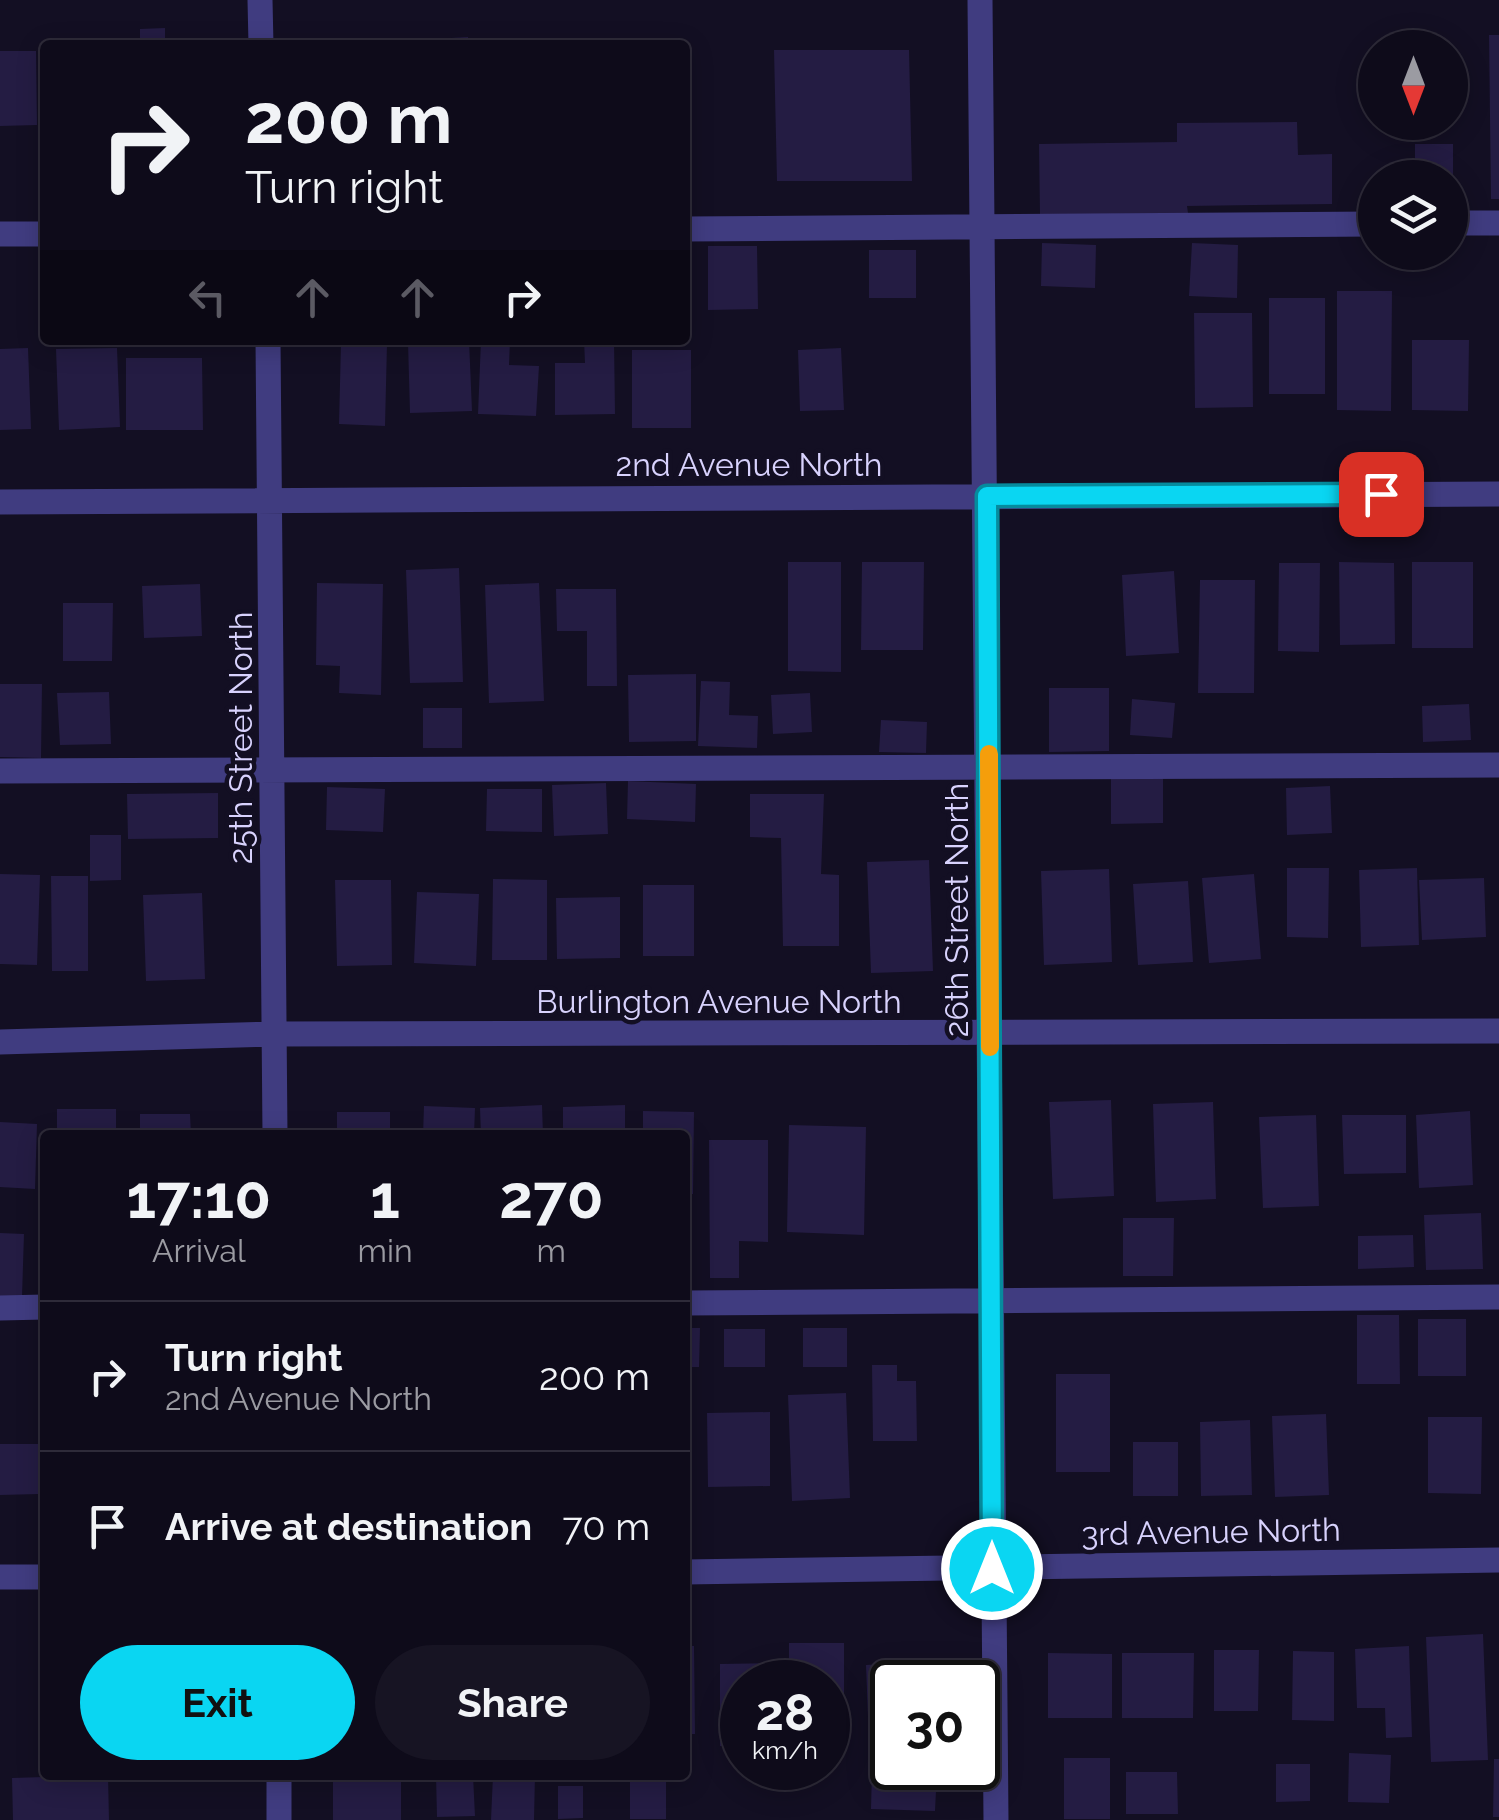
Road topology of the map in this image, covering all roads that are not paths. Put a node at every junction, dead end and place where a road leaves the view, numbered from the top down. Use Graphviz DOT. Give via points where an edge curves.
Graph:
graph roads {
  1 [pos="260,0"];
  2 [pos="980,0"];
  3 [pos="261,40"];
  4 [pos="1499,223"];
  5 [pos="1358,224"];
  6 [pos="1468,224"];
  7 [pos="983,227"];
  8 [pos="690,229"];
  9 [pos="0,234"];
  10 [pos="40,234"];
  11 [pos="268,345"];
  12 [pos="1499,494"];
  13 [pos="987,496"];
  14 [pos="272,500"];
  15 [pos="0,502"];
  16 [pos="1499,764"];
  17 [pos="989,767"];
  18 [pos="274,770"];
  19 [pos="0,771"];
  20 [pos="1499,1032"];
  21 [pos="275,1034"];
  22 [pos="990,1034"];
  23 [pos="0,1042"];
  24 [pos="275,1130"];
  25 [pos="1499,1297"];
  26 [pos="991,1300"];
  27 [pos="690,1303"];
  28 [pos="0,1308"];
  29 [pos="40,1308"];
  30 [pos="1499,1560"];
  31 [pos="992,1569"];
  32 [pos="690,1572"];
  33 [pos="0,1577"];
  34 [pos="40,1577"];
  35 [pos="279,1780"];
  36 [pos="280,1820"];
  37 [pos="996,1820"];
  1 -- 3 [label="street"];
  2 -- 7 [label="street, 26th Street North"];
  4 -- 6 [label="street"];
  5 -- 7 [label="street"];
  7 -- 8 [label="street"];
  7 -- 13 [label="street, 26th Street North"];
  9 -- 10 [label="street"];
  11 -- 14 [label="street, 25th Street North"];
  12 -- 13 [label="street, 2nd Avenue North"];
  13 -- 14 [label="street, 2nd Avenue North"];
  13 -- 17 [label="street, 26th Street North"];
  14 -- 15 [label="street, 2nd Avenue North"];
  14 -- 18 [label="street, 25th Street North"];
  16 -- 17 [label="street"];
  17 -- 18 [label="street"];
  17 -- 22 [label="street, 26th Street North"];
  18 -- 19 [label="street"];
  18 -- 21 [label="street, 25th Street North"];
  20 -- 22 [label="street, Burlington Avenue North"];
  21 -- 22 [label="street, Burlington Avenue North"];
  21 -- 23 [label="street, Burlington Avenue North"];
  21 -- 24 [label="street, 25th Street North"];
  22 -- 26 [label="street, 26th Street North"];
  25 -- 26 [label="street"];
  26 -- 27 [label="street"];
  26 -- 31 [label="street, 26th Street North"];
  28 -- 29 [label="street"];
  30 -- 31 [label="street, 3rd Avenue North"];
  31 -- 32 [label="street, 3rd Avenue North"];
  31 -- 37 [label="street, 26th Street North"];
  33 -- 34 [label="street"];
  35 -- 36 [label="street"];
}
